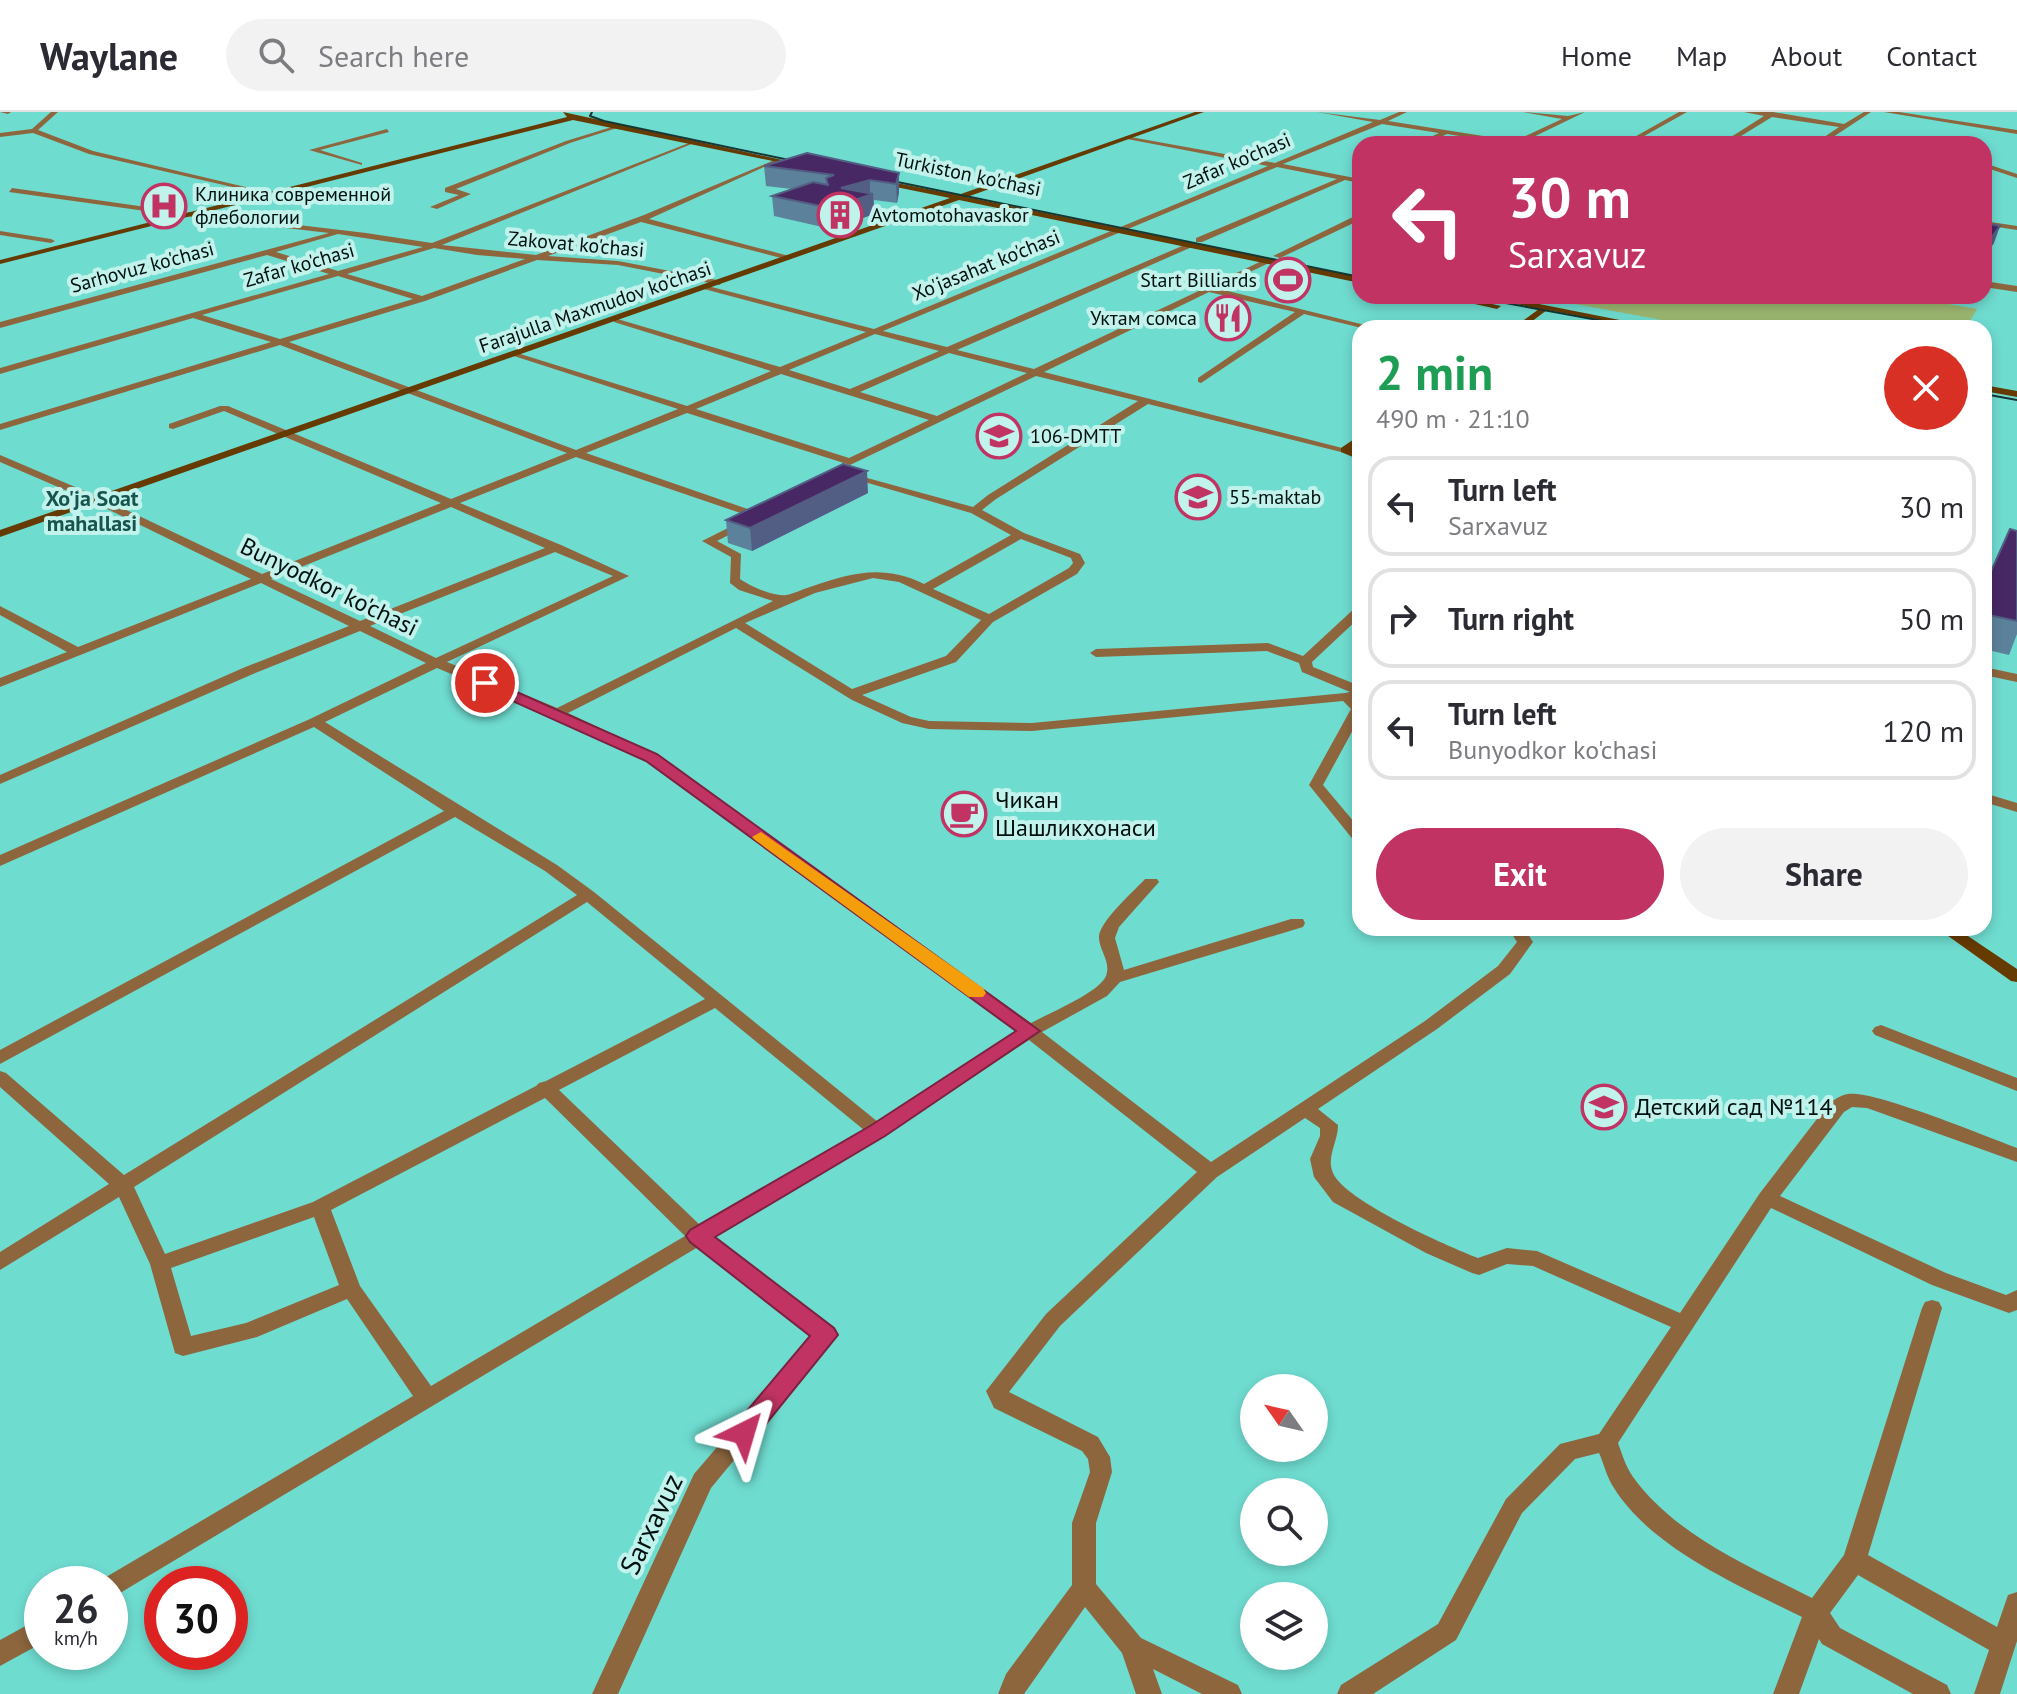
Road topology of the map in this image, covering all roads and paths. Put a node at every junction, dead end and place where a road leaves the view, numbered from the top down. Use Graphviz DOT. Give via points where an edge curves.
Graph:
graph roads {
  1 [pos="0,112"];
  2 [pos="8,112"];
  3 [pos="55,112"];
  4 [pos="1201,112"];
  5 [pos="1320,112"];
  6 [pos="1404,112"];
  7 [pos="1526,112"];
  8 [pos="1582,112"];
  9 [pos="1684,112"];
  10 [pos="1747,112"];
  11 [pos="1868,112"];
  12 [pos="1887,112"];
  13 [pos="593,113"];
  14 [pos="570,114"];
  15 [pos="1774,114"];
  16 [pos="1568,118"];
  17 [pos="1380,121"];
  18 [pos="1844,126"];
  19 [pos="617,127"];
  20 [pos="34,131"];
  21 [pos="387,131"];
  22 [pos="1446,132"];
  23 [pos="2017,132"];
  24 [pos="0,135"];
  25 [pos="1437,136"];
  26 [pos="1469,136"];
  27 [pos="1531,136"];
  28 [pos="1640,136"];
  29 [pos="1737,136"];
  30 [pos="1829,136"];
  31 [pos="1127,137"];
  32 [pos="692,142"];
  33 [pos="809,159"];
  34 [pos="775,160"];
  35 [pos="360,164"];
  36 [pos="1274,164"];
  37 [pos="1992,168"];
  38 [pos="818,169"];
  39 [pos="870,172"];
  40 [pos="1352,174"];
  41 [pos="2017,176"];
  42 [pos="863,178"];
  43 [pos="1344,178"];
  44 [pos="1352,180"];
  45 [pos="12,190"];
  46 [pos="254,190"];
  47 [pos="969,192"];
  48 [pos="955,197"];
  49 [pos="434,207"];
  50 [pos="167,212"];
  51 [pos="188,214"];
  52 [pos="640,219"];
  53 [pos="1352,221"];
  54 [pos="1992,224"];
  55 [pos="1128,226"];
  56 [pos="2017,228"];
  57 [pos="1116,230"];
  58 [pos="340,232"];
  59 [pos="0,233"];
  60 [pos="1199,240"];
  61 [pos="51,241"];
  62 [pos="1189,245"];
  63 [pos="430,247"];
  64 [pos="268,253"];
  65 [pos="0,254"];
  66 [pos="1277,256"];
  67 [pos="786,258"];
  68 [pos="537,260"];
  69 [pos="1266,261"];
  70 [pos="0,262"];
  71 [pos="1352,270"];
  72 [pos="334,275"];
  73 [pos="1352,278"];
  74 [pos="712,285"];
  75 [pos="1992,285"];
  76 [pos="1209,289"];
  77 [pos="2017,289"];
  78 [pos="422,299"];
  79 [pos="1495,304"];
  80 [pos="1515,304"];
  81 [pos="1541,311"];
  82 [pos="1301,312"];
  83 [pos="191,315"];
  84 [pos="617,320"];
  85 [pos="1528,320"];
  86 [pos="1578,320"];
  87 [pos="1602,320"];
  88 [pos="1352,323"];
  89 [pos="0,325"];
  90 [pos="870,332"];
  91 [pos="280,342"];
  92 [pos="947,351"];
  93 [pos="517,354"];
  94 [pos="780,370"];
  95 [pos="0,371"];
  96 [pos="1032,374"];
  97 [pos="1201,380"];
  98 [pos="1992,389"];
  99 [pos="410,392"];
  100 [pos="852,392"];
  101 [pos="2017,394"];
  102 [pos="1992,398"];
  103 [pos="1147,400"];
  104 [pos="2017,403"];
  105 [pos="685,410"];
  106 [pos="937,419"];
  107 [pos="173,426"];
  108 [pos="0,427"];
  109 [pos="288,434"];
  110 [pos="1352,444"];
  111 [pos="1345,450"];
  112 [pos="575,453"];
  113 [pos="1352,453"];
  114 [pos="0,458"];
  115 [pos="840,473"];
  116 [pos="97,500"];
  117 [pos="453,503"];
  118 [pos="772,509"];
  119 [pos="975,511"];
  120 [pos="758,516"];
  121 [pos="0,534"];
  122 [pos="1020,535"];
  123 [pos="557,547"];
  124 [pos="262,579"];
  125 [pos="924,589"];
  126 [pos="784,600"];
  127 [pos="0,610"];
  128 [pos="1352,617"];
  129 [pos="989,619"];
  130 [pos="736,623"];
  131 [pos="359,626"];
  132 [pos="77,652"];
  133 [pos="1096,653"];
  134 [pos="1305,661"];
  135 [pos="437,663"];
  136 [pos="1992,673"];
  137 [pos="2017,678"];
  138 [pos="0,683"];
  139 [pos="1352,693"];
  140 [pos="851,694"];
  141 [pos="1352,694"];
  142 [pos="557,713"];
  143 [pos="1352,719"];
  144 [pos="315,722"];
  145 [pos="0,780"];
  146 [pos="1992,800"];
  147 [pos="2017,808"];
  148 [pos="455,811"];
  149 [pos="1352,829"];
  150 [pos="0,861"];
  151 [pos="1151,882"];
  152 [pos="588,895"];
  153 [pos="1297,923"];
  154 [pos="1521,936"];
  155 [pos="1957,936"];
  156 [pos="2017,977"];
  157 [pos="1114,978"];
  158 [pos="715,1001"];
  159 [pos="1030,1031"];
  160 [pos="1881,1031"];
  161 [pos="0,1058"];
  162 [pos="0,1077"];
  163 [pos="2017,1085"];
  164 [pos="545,1087"];
  165 [pos="1306,1110"];
  166 [pos="877,1131"];
  167 [pos="2017,1155"];
  168 [pos="1210,1172"];
  169 [pos="123,1185"];
  170 [pos="1767,1198"];
  171 [pos="320,1207"];
  172 [pos="698,1236"];
  173 [pos="0,1262"];
  174 [pos="160,1264"];
  175 [pos="351,1289"];
  176 [pos="2017,1298"];
  177 [pos="1932,1308"];
  178 [pos="1683,1323"];
  179 [pos="427,1398"];
  180 [pos="1606,1442"];
  181 [pos="1854,1560"];
  182 [pos="128,1577"];
  183 [pos="1084,1588"];
  184 [pos="2017,1603"];
  185 [pos="1816,1612"];
  186 [pos="24,1640"];
  187 [pos="2003,1644"];
  188 [pos="1132,1646"];
  189 [pos="0,1654"];
  190 [pos="605,1694"];
  191 [pos="1011,1694"];
  192 [pos="1149,1694"];
  193 [pos="1229,1694"];
  194 [pos="1350,1694"];
  195 [pos="1786,1694"];
  196 [pos="1938,1694"];
  197 [pos="1987,1694"];
  1 -- 2 [label="street"];
  3 -- 20 [label="street"];
  4 -- 31 [label="main road, Farajulla Maxmudov ko'chasi"];
  5 -- 17 [label="street"];
  6 -- 17 [label="street, Zafar ko'chasi"];
  7 -- 16 [label="street"];
  8 -- 16 [label="street"];
  9 -- 28 [label="street"];
  10 -- 15 [label="street"];
  11 -- 18 [label="street"];
  12 -- 23 [label="street"];
  13 -- 14 [label="main road"];
  13 -- 33 [label="main road"];
  14 -- 19 [label="main road"];
  14 -- 35 [label="main road"];
  14 -- 51 [label="main road"];
  15 -- 18 [label="street"];
  15 -- 29 [label="street"];
  16 -- 27 [label="street"];
  17 -- 22 [label="street"];
  17 -- 36 [label="street, Zafar ko'chasi"];
  18 -- 30 [label="street"];
  19 -- 32 [label="main road"];
  19 -- 49 [label="street" via="448,190 467,194"];
  20 -- 24 [label="street"];
  20 -- 46 [label="street" via="91,153"];
  21 -- 35 [label="street" via="312,150"];
  22 -- 25 [label="street"];
  22 -- 26 [label="street"];
  31 -- 36 [label="street"];
  31 -- 47 [label="main road, Farajulla Maxmudov ko'chasi"];
  32 -- 34 [label="main road"];
  32 -- 63 [label="street, Zafar ko'chasi"];
  34 -- 38 [label="main road"];
  34 -- 52 [label="street"];
  35 -- 46 [label="main road"];
  36 -- 43 [label="street"];
  36 -- 55 [label="street, Zafar ko'chasi"];
  37 -- 41 [label="street"];
  39 -- 47 [label="main road, Turkiston ko'chasi"];
  40 -- 43 [label="street"];
  42 -- 48 [label="main road, Turkiston ko'chasi"];
  43 -- 44 [label="street"];
  43 -- 60 [label="street"];
  45 -- 50 [label="street"];
  46 -- 50 [label="main road"];
  47 -- 48 [label="main road, Farajulla Maxmudov ko'chasi"];
  47 -- 55 [label="main road, Turkiston ko'chasi"];
  48 -- 57 [label="main road, Turkiston ko'chasi"];
  48 -- 67 [label="main road, Farajulla Maxmudov ko'chasi"];
  50 -- 61 [label="main road"];
  51 -- 58 [label="street, Sarhovuz ko'chasi"];
  51 -- 70 [label="main road"];
  52 -- 67 [label="street"];
  52 -- 68 [label="street"];
  53 -- 66 [label="street"];
  54 -- 56 [label="street"];
  55 -- 57 [label="street, Zafar ko'chasi"];
  55 -- 60 [label="main road, Turkiston ko'chasi"];
  57 -- 62 [label="main road, Turkiston ko'chasi"];
  57 -- 90 [label="street, Xo'jasahat ko'chasi"];
  58 -- 63 [label="street, Sarhovuz ko'chasi"];
  58 -- 64 [label="street, Sarhovuz ko'chasi"];
  59 -- 61 [label="street"];
  60 -- 66 [label="main road, Turkiston ko'chasi"];
  61 -- 65 [label="main road"];
  62 -- 69 [label="main road, Turkiston ko'chasi"];
  62 -- 92 [label="street"];
  63 -- 68 [label="street, Zakovat ko'chasi"];
  63 -- 72 [label="street, Zafar ko'chasi"];
  64 -- 72 [label="street"];
  64 -- 89 [label="street, Sarhovuz ko'chasi"];
  66 -- 71 [label="main road, Turkiston ko'chasi"];
  67 -- 74 [label="main road, Farajulla Maxmudov ko'chasi"];
  68 -- 74 [label="street, Zakovat ko'chasi" via="618,263"];
  68 -- 78 [label="street"];
  69 -- 73 [label="main road, Turkiston ko'chasi"];
  69 -- 76 [label="street"];
  72 -- 78 [label="street"];
  72 -- 83 [label="street, Zafar ko'chasi"];
  74 -- 84 [label="main road, Farajulla Maxmudov ko'chasi"];
  74 -- 90 [label="street"];
  75 -- 77 [label="street"];
  76 -- 82 [label="street"];
  76 -- 96 [label="street"];
  78 -- 91 [label="street"];
  79 -- 81 [label="main road"];
  80 -- 81 [label="main road"];
  81 -- 85 [label="main road"];
  81 -- 86 [label="main road"];
  81 -- 87 [label="main road"];
  82 -- 88 [label="street"];
  82 -- 97 [label="street"];
  83 -- 91 [label="street"];
  83 -- 95 [label="street, Zafar ko'chasi"];
  84 -- 93 [label="main road, Farajulla Maxmudov ko'chasi"];
  84 -- 94 [label="street"];
  90 -- 92 [label="street"];
  90 -- 94 [label="street, Xo'jasahat ko'chasi"];
  91 -- 99 [label="street"];
  91 -- 108 [label="street"];
  92 -- 96 [label="street"];
  92 -- 100 [label="street"];
  93 -- 99 [label="main road, Farajulla Maxmudov ko'chasi"];
  93 -- 105 [label="street"];
  94 -- 100 [label="street"];
  94 -- 105 [label="street, Xo'jasahat ko'chasi"];
  96 -- 103 [label="street"];
  96 -- 106 [label="street"];
  98 -- 101 [label="main road"];
  99 -- 109 [label="main road, Farajulla Maxmudov ko'chasi"];
  99 -- 112 [label="street"];
  100 -- 106 [label="street"];
  102 -- 104 [label="main road"];
  103 -- 111 [label="street"];
  103 -- 119 [label="street"];
  105 -- 106 [label="street" via="850,462"];
  105 -- 112 [label="street, Xo'jasahat ko'chasi"];
  107 -- 109 [label="street" via="224,408"];
  109 -- 116 [label="main road, Farajulla Maxmudov ko'chasi"];
  109 -- 117 [label="street"];
  110 -- 111 [label="main road"];
  111 -- 113 [label="main road"];
  112 -- 117 [label="street, Xo'jasahat ko'chasi"];
  112 -- 120 [label="street"];
  114 -- 116 [label="street, Bunyodkor ko'chasi"];
  115 -- 119 [label="street"];
  116 -- 121 [label="main road, Farajulla Maxmudov ko'chasi"];
  116 -- 124 [label="street, Bunyodkor ko'chasi"];
  117 -- 123 [label="street"];
  117 -- 124 [label="street, Xo'jasahat ko'chasi"];
  118 -- 120 [label="street"];
  119 -- 122 [label="street"];
  120 -- 126 [label="street" via="708,541 737,556 734,580 743,587"];
  122 -- 125 [label="street"];
  122 -- 129 [label="street" via="1076,556 1079,563"];
  123 -- 131 [label="street"];
  123 -- 135 [label="street" via="623,576"];
  124 -- 131 [label="street, Bunyodkor ko'chasi"];
  124 -- 132 [label="street, Xo'jasahat ko'chasi"];
  125 -- 126 [label="street" via="894,575 872,574"];
  125 -- 129 [label="street"];
  126 -- 130 [label="street"];
  127 -- 132 [label="street"];
  128 -- 134 [label="street"];
  129 -- 140 [label="street" via="951,659"];
  130 -- 140 [label="street"];
  130 -- 142 [label="street"];
  131 -- 135 [label="street, Bunyodkor ko'chasi"];
  131 -- 145 [label="street"];
  132 -- 138 [label="street, Xo'jasahat ko'chasi"];
  133 -- 134 [label="street" via="1268,647"];
  134 -- 139 [label="street" via="1307,669"];
  135 -- 142 [label="street, Bunyodkor ko'chasi"];
  135 -- 144 [label="street"];
  136 -- 137 [label="street"];
  140 -- 141 [label="street" via="916,723 1032,727"];
  142 -- 159 [label="street, Bunyodkor ko'chasi" via="652,758"];
  143 -- 149 [label="street" via="1316,785"];
  144 -- 148 [label="street"];
  144 -- 150 [label="street"];
  146 -- 147 [label="street"];
  148 -- 152 [label="street"];
  148 -- 161 [label="street"];
  151 -- 157 [label="street" via="1111,926 1107,938 1116,965"];
  152 -- 158 [label="street"];
  152 -- 169 [label="street"];
  153 -- 157 [label="street"];
  154 -- 165 [label="street" via="1525,942 1504,970"];
  155 -- 156 [label="main road"];
  157 -- 159 [label="street" via="1101,992"];
  158 -- 164 [label="street"];
  158 -- 166 [label="street"];
  159 -- 166 [label="street"];
  159 -- 168 [label="street, Bunyodkor ko'chasi"];
  160 -- 163 [label="street"];
  162 -- 169 [label="street"];
  164 -- 171 [label="street"];
  164 -- 172 [label="street"];
  165 -- 168 [label="street"];
  165 -- 178 [label="street" via="1329,1125 1320,1159 1324,1177 1340,1197 1479,1267 1514,1254 1537,1259"];
  166 -- 172 [label="street"];
  167 -- 170 [label="street" via="1869,1102 1849,1100 1837,1107"];
  168 -- 183 [label="street" via="1053,1320 997,1391 1002,1401 1090,1444 1099,1457 1101,1472 1084,1523"];
  169 -- 173 [label="street"];
  169 -- 174 [label="street"];
  170 -- 176 [label="street" via="1939,1279 2009,1305"];
  170 -- 178 [label="street"];
  171 -- 174 [label="street"];
  171 -- 175 [label="street"];
  172 -- 179 [label="street"];
  172 -- 190 [label="street, Sarxavuz" via="826,1335 702,1481"];
  174 -- 175 [label="street" via="183,1347 249,1331"];
  175 -- 179 [label="street"];
  177 -- 181 [label="street"];
  178 -- 180 [label="street"];
  179 -- 182 [label="street"];
  180 -- 185 [label="street" via="1622,1481 1650,1514 1711,1559"];
  180 -- 194 [label="street" via="1568,1451 1514,1506 1447,1632"];
  181 -- 185 [label="street"];
  181 -- 187 [label="street"];
  183 -- 188 [label="street"];
  183 -- 191 [label="street"];
  184 -- 187 [label="street"];
  185 -- 195 [label="street"];
  185 -- 196 [label="street" via="1831,1636"];
  186 -- 189 [label="street"];
  187 -- 197 [label="street"];
  188 -- 192 [label="street"];
  188 -- 193 [label="street"];
}
